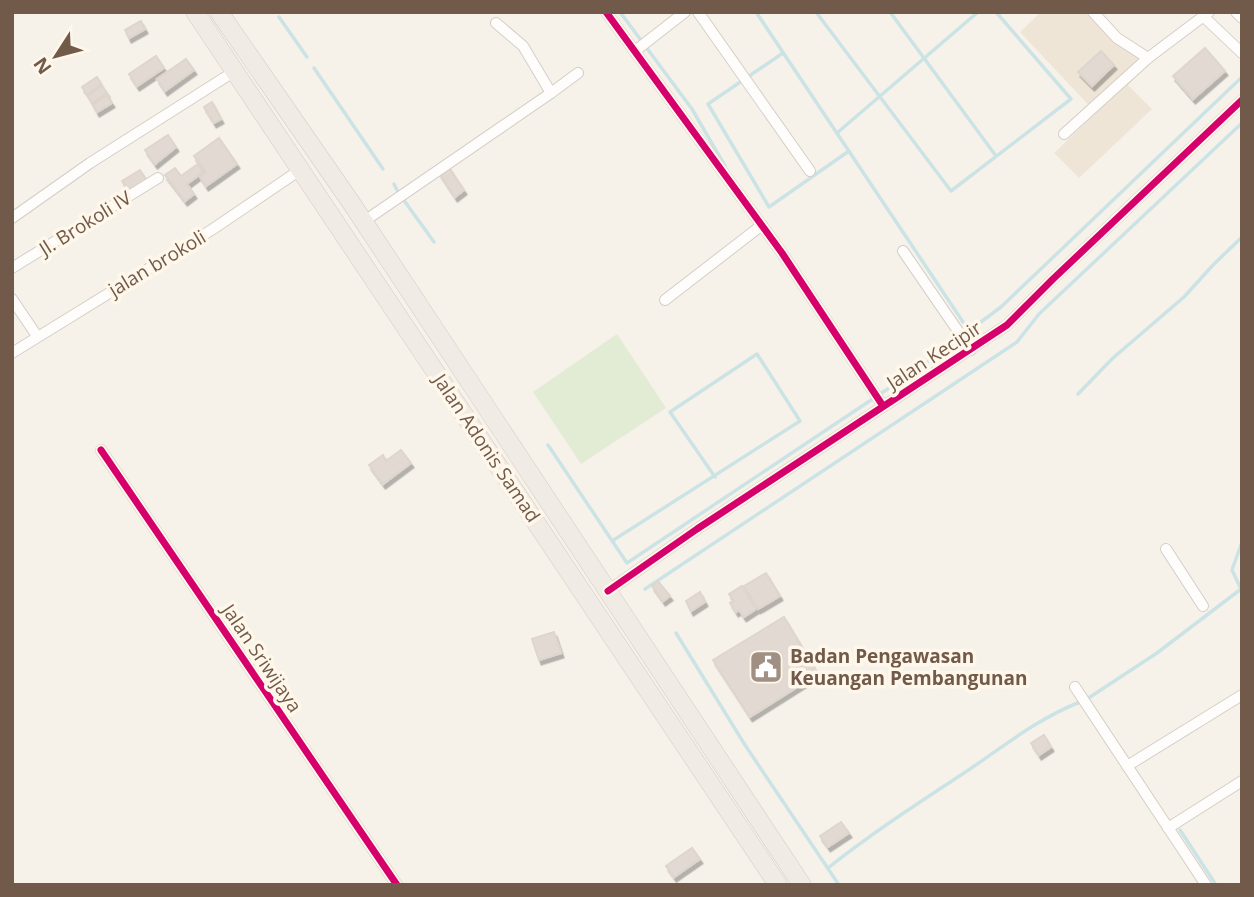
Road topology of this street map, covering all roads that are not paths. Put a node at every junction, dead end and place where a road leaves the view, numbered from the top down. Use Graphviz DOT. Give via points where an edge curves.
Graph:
graph roads {
  1 [pos="195,12"];
  2 [pos="219,12"];
  3 [pos="606,12"];
  4 [pos="685,12"];
  5 [pos="698,12"];
  6 [pos="1093,12"];
  7 [pos="1236,12"];
  8 [pos="1207,15"];
  9 [pos="1242,18"];
  10 [pos="496,23"];
  11 [pos="642,45"];
  12 [pos="1242,53"];
  13 [pos="1148,58"];
  14 [pos="235,71"];
  15 [pos="578,74"];
  16 [pos="551,93"];
  17 [pos="1242,100"];
  18 [pos="1063,134"];
  19 [pos="300,170"];
  20 [pos="810,171"];
  21 [pos="158,178"];
  22 [pos="12,218"];
  23 [pos="363,222"];
  24 [pos="762,225"];
  25 [pos="903,251"];
  26 [pos="12,268"];
  27 [pos="12,299"];
  28 [pos="665,300"];
  29 [pos="37,336"];
  30 [pos="971,350"];
  31 [pos="12,353"];
  32 [pos="461,372"];
  33 [pos="444,383"];
  34 [pos="881,402"];
  35 [pos="101,450"];
  36 [pos="1166,549"];
  37 [pos="608,591"];
  38 [pos="1203,606"];
  39 [pos="1075,687"];
  40 [pos="1242,695"];
  41 [pos="1127,766"];
  42 [pos="1242,780"];
  43 [pos="1168,828"];
  44 [pos="776,884"];
  45 [pos="397,885"];
  46 [pos="802,885"];
  47 [pos="1206,885"];
  1 -- 14 [label="highway, Jalan Adonis Samad"];
  2 -- 23 [label="highway"];
  3 -- 11 [label="street"];
  4 -- 11 [label="street"];
  5 -- 20 [label="street"];
  6 -- 13 [label="street" via="1117,38"];
  7 -- 9 [label="street"];
  8 -- 12 [label="street"];
  8 -- 13 [label="street"];
  10 -- 16 [label="street" via="523,46"];
  11 -- 24 [label="street"];
  13 -- 18 [label="street"];
  14 -- 19 [label="highway, Jalan Adonis Samad"];
  14 -- 22 [label="street"];
  15 -- 16 [label="street"];
  16 -- 23 [label="street"];
  17 -- 30 [label="street, Jalan Kecipir" via="1007,325"];
  19 -- 29 [label="street, jalan brokoli"];
  19 -- 33 [label="highway, Jalan Adonis Samad"];
  21 -- 26 [label="street, Jl. Brokoli IV"];
  23 -- 32 [label="highway"];
  24 -- 28 [label="street"];
  24 -- 34 [label="street"];
  25 -- 30 [label="street"];
  27 -- 29 [label="street"];
  29 -- 31 [label="street, jalan brokoli"];
  30 -- 34 [label="street, Jalan Kecipir"];
  32 -- 33 [label="highway"];
  32 -- 37 [label="highway"];
  33 -- 44 [label="highway, Jalan Adonis Samad"];
  34 -- 37 [label="street, Jalan Kecipir"];
  35 -- 45 [label="street, Jalan Sriwijaya"];
  36 -- 38 [label="street"];
  37 -- 46 [label="highway"];
  39 -- 41 [label="street"];
  40 -- 41 [label="street"];
  41 -- 43 [label="street"];
  42 -- 43 [label="street"];
  43 -- 47 [label="street"];
}
